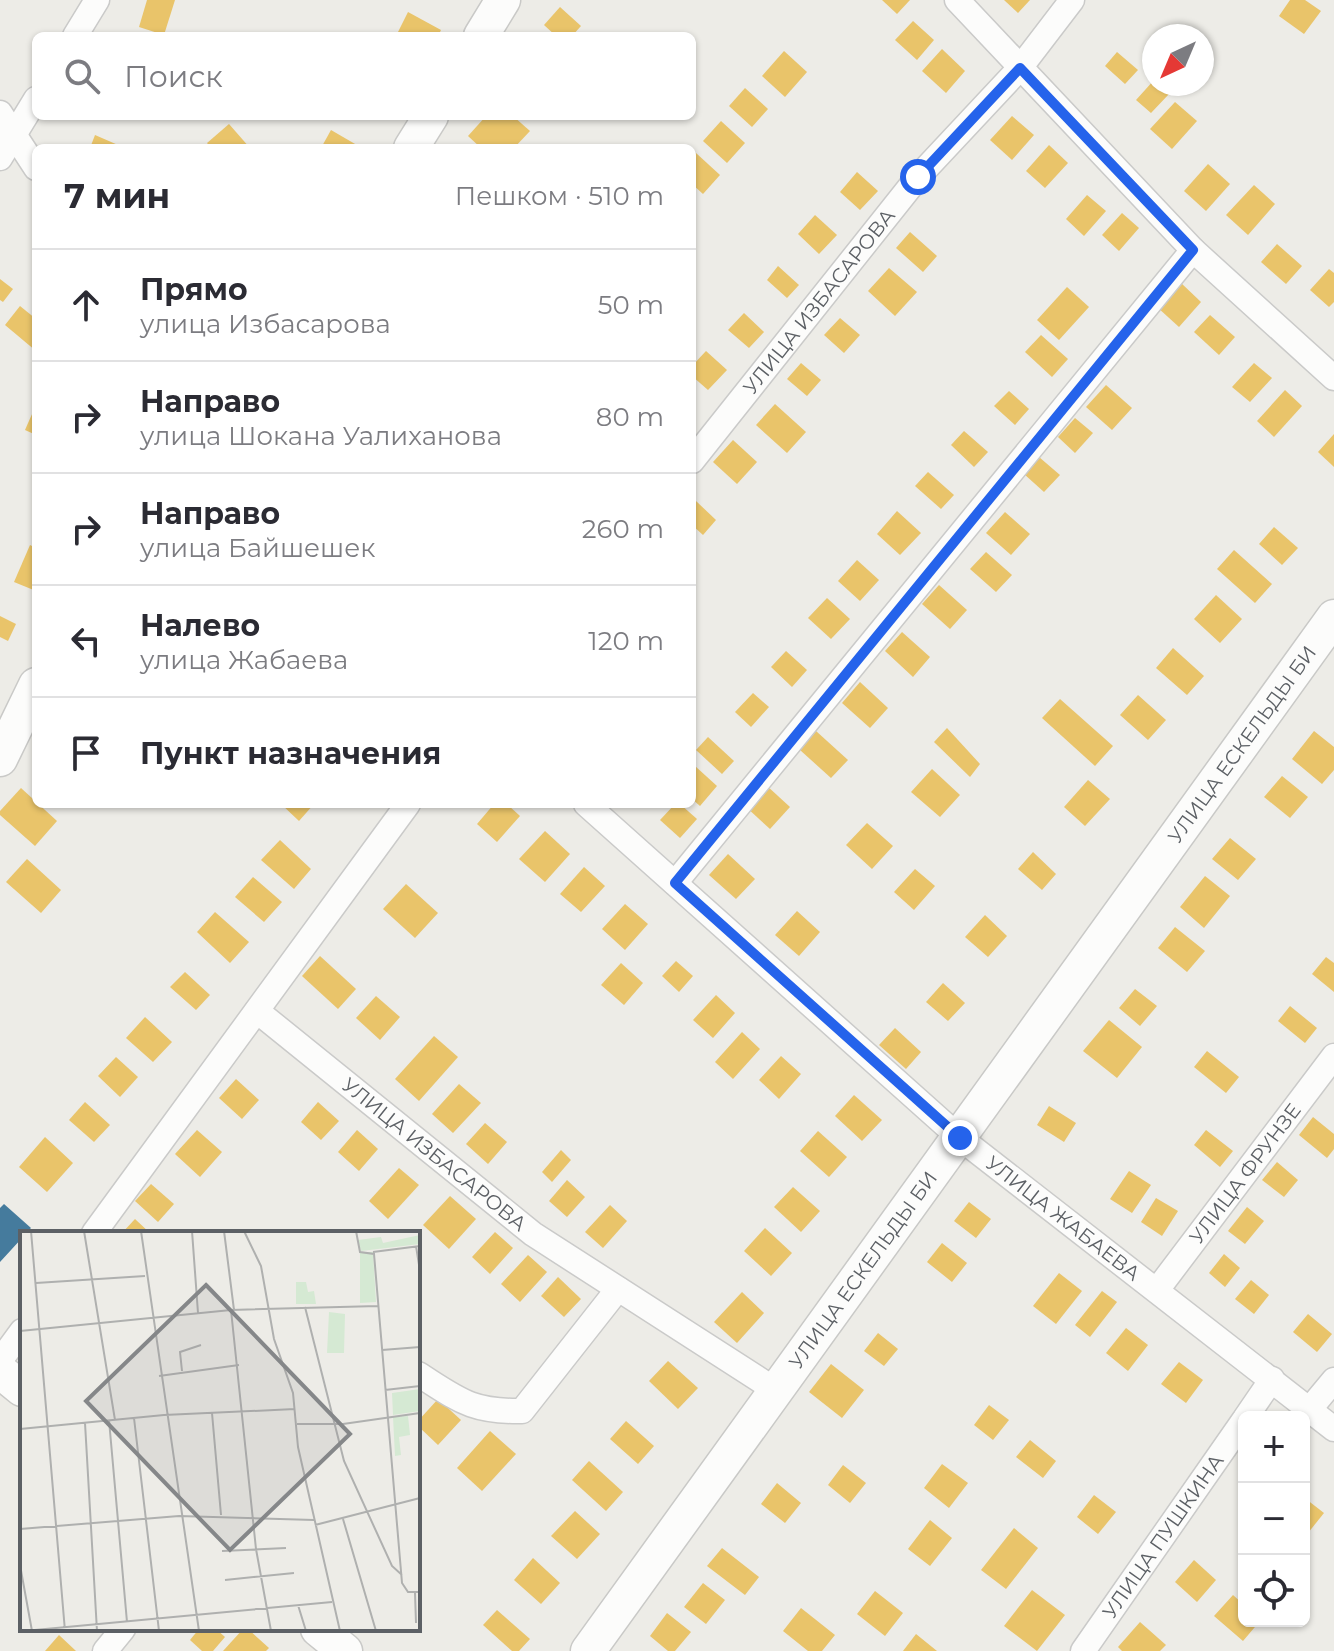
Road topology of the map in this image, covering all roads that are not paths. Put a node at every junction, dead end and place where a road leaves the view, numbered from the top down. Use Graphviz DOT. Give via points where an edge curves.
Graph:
graph roads {
  1 [pos="97,0"];
  2 [pos="503,0"];
  3 [pos="957,0"];
  4 [pos="1072,0"];
  5 [pos="77,32"];
  6 [pos="483,32"];
  7 [pos="1020,68"];
  8 [pos="32,106"];
  9 [pos="0,113"];
  10 [pos="428,120"];
  11 [pos="14,135"];
  12 [pos="414,144"];
  13 [pos="0,158"];
  14 [pos="32,162"];
  15 [pos="1193,250"];
  16 [pos="1334,378"];
  17 [pos="696,456"];
  18 [pos="1334,617"];
  19 [pos="32,693"];
  20 [pos="0,759"];
  21 [pos="405,808"];
  22 [pos="591,808"];
  23 [pos="675,883"];
  24 [pos="257,1011"];
  25 [pos="1334,1056"];
  26 [pos="960,1138"];
  27 [pos="95,1231"];
  28 [pos="618,1289"];
  29 [pos="1157,1290"];
  30 [pos="20,1334"];
  31 [pos="0,1361"];
  32 [pos="0,1371"];
  33 [pos="420,1375"];
  34 [pos="1272,1379"];
  35 [pos="1334,1380"];
  36 [pos="20,1387"];
  37 [pos="777,1391"];
  38 [pos="1309,1410"];
  39 [pos="1250,1411"];
  40 [pos="1238,1428"];
  41 [pos="1334,1429"];
  42 [pos="121,1631"];
  43 [pos="320,1631"];
  44 [pos="105,1651"];
  45 [pos="345,1651"];
  46 [pos="588,1651"];
  47 [pos="1083,1651"];
  1 -- 5 [label="street"];
  2 -- 6 [label="street"];
  3 -- 7 [label="street"];
  4 -- 7 [label="street, УЛИЦА ИЗБАСАРОВА"];
  7 -- 15 [label="street"];
  7 -- 17 [label="street, УЛИЦА ИЗБАСАРОВА" via="918,177"];
  8 -- 11 [label="street"];
  9 -- 11 [label="street"];
  10 -- 12 [label="street"];
  11 -- 13 [label="street"];
  11 -- 14 [label="street"];
  15 -- 16 [label="street"];
  15 -- 23 [label="street"];
  18 -- 26 [label="street, УЛИЦА ЕСКЕЛЬДЫ БИ"];
  19 -- 20 [label="street"];
  21 -- 24 [label="street"];
  22 -- 23 [label="street, УЛИЦА ЖАБАЕВА"];
  23 -- 26 [label="street, УЛИЦА ЖАБАЕВА"];
  24 -- 27 [label="street"];
  24 -- 28 [label="street, УЛИЦА ИЗБАСАРОВА" via="533,1234"];
  25 -- 29 [label="street, УЛИЦА ФРУНЗЕ"];
  26 -- 29 [label="street, УЛИЦА ЖАБАЕВА"];
  26 -- 37 [label="street, УЛИЦА ЕСКЕЛЬДЫ БИ"];
  28 -- 33 [label="street" via="522,1411 491,1412 466,1404"];
  28 -- 37 [label="street, УЛИЦА ИЗБАСАРОВА"];
  29 -- 34 [label="street, УЛИЦА ЖАБАЕВА"];
  30 -- 31 [label="street"];
  32 -- 36 [label="street"];
  34 -- 38 [label="street, УЛИЦА ЖАБАЕВА"];
  34 -- 39 [label="street, УЛИЦА ПУШКИНА"];
  35 -- 38 [label="street"];
  37 -- 46 [label="street, УЛИЦА ЕСКЕЛЬДЫ БИ"];
  38 -- 41 [label="street, УЛИЦА ЖАБАЕВА"];
  40 -- 47 [label="street, УЛИЦА ПУШКИНА"];
  42 -- 44 [label="street"];
  43 -- 45 [label="street"];
}
